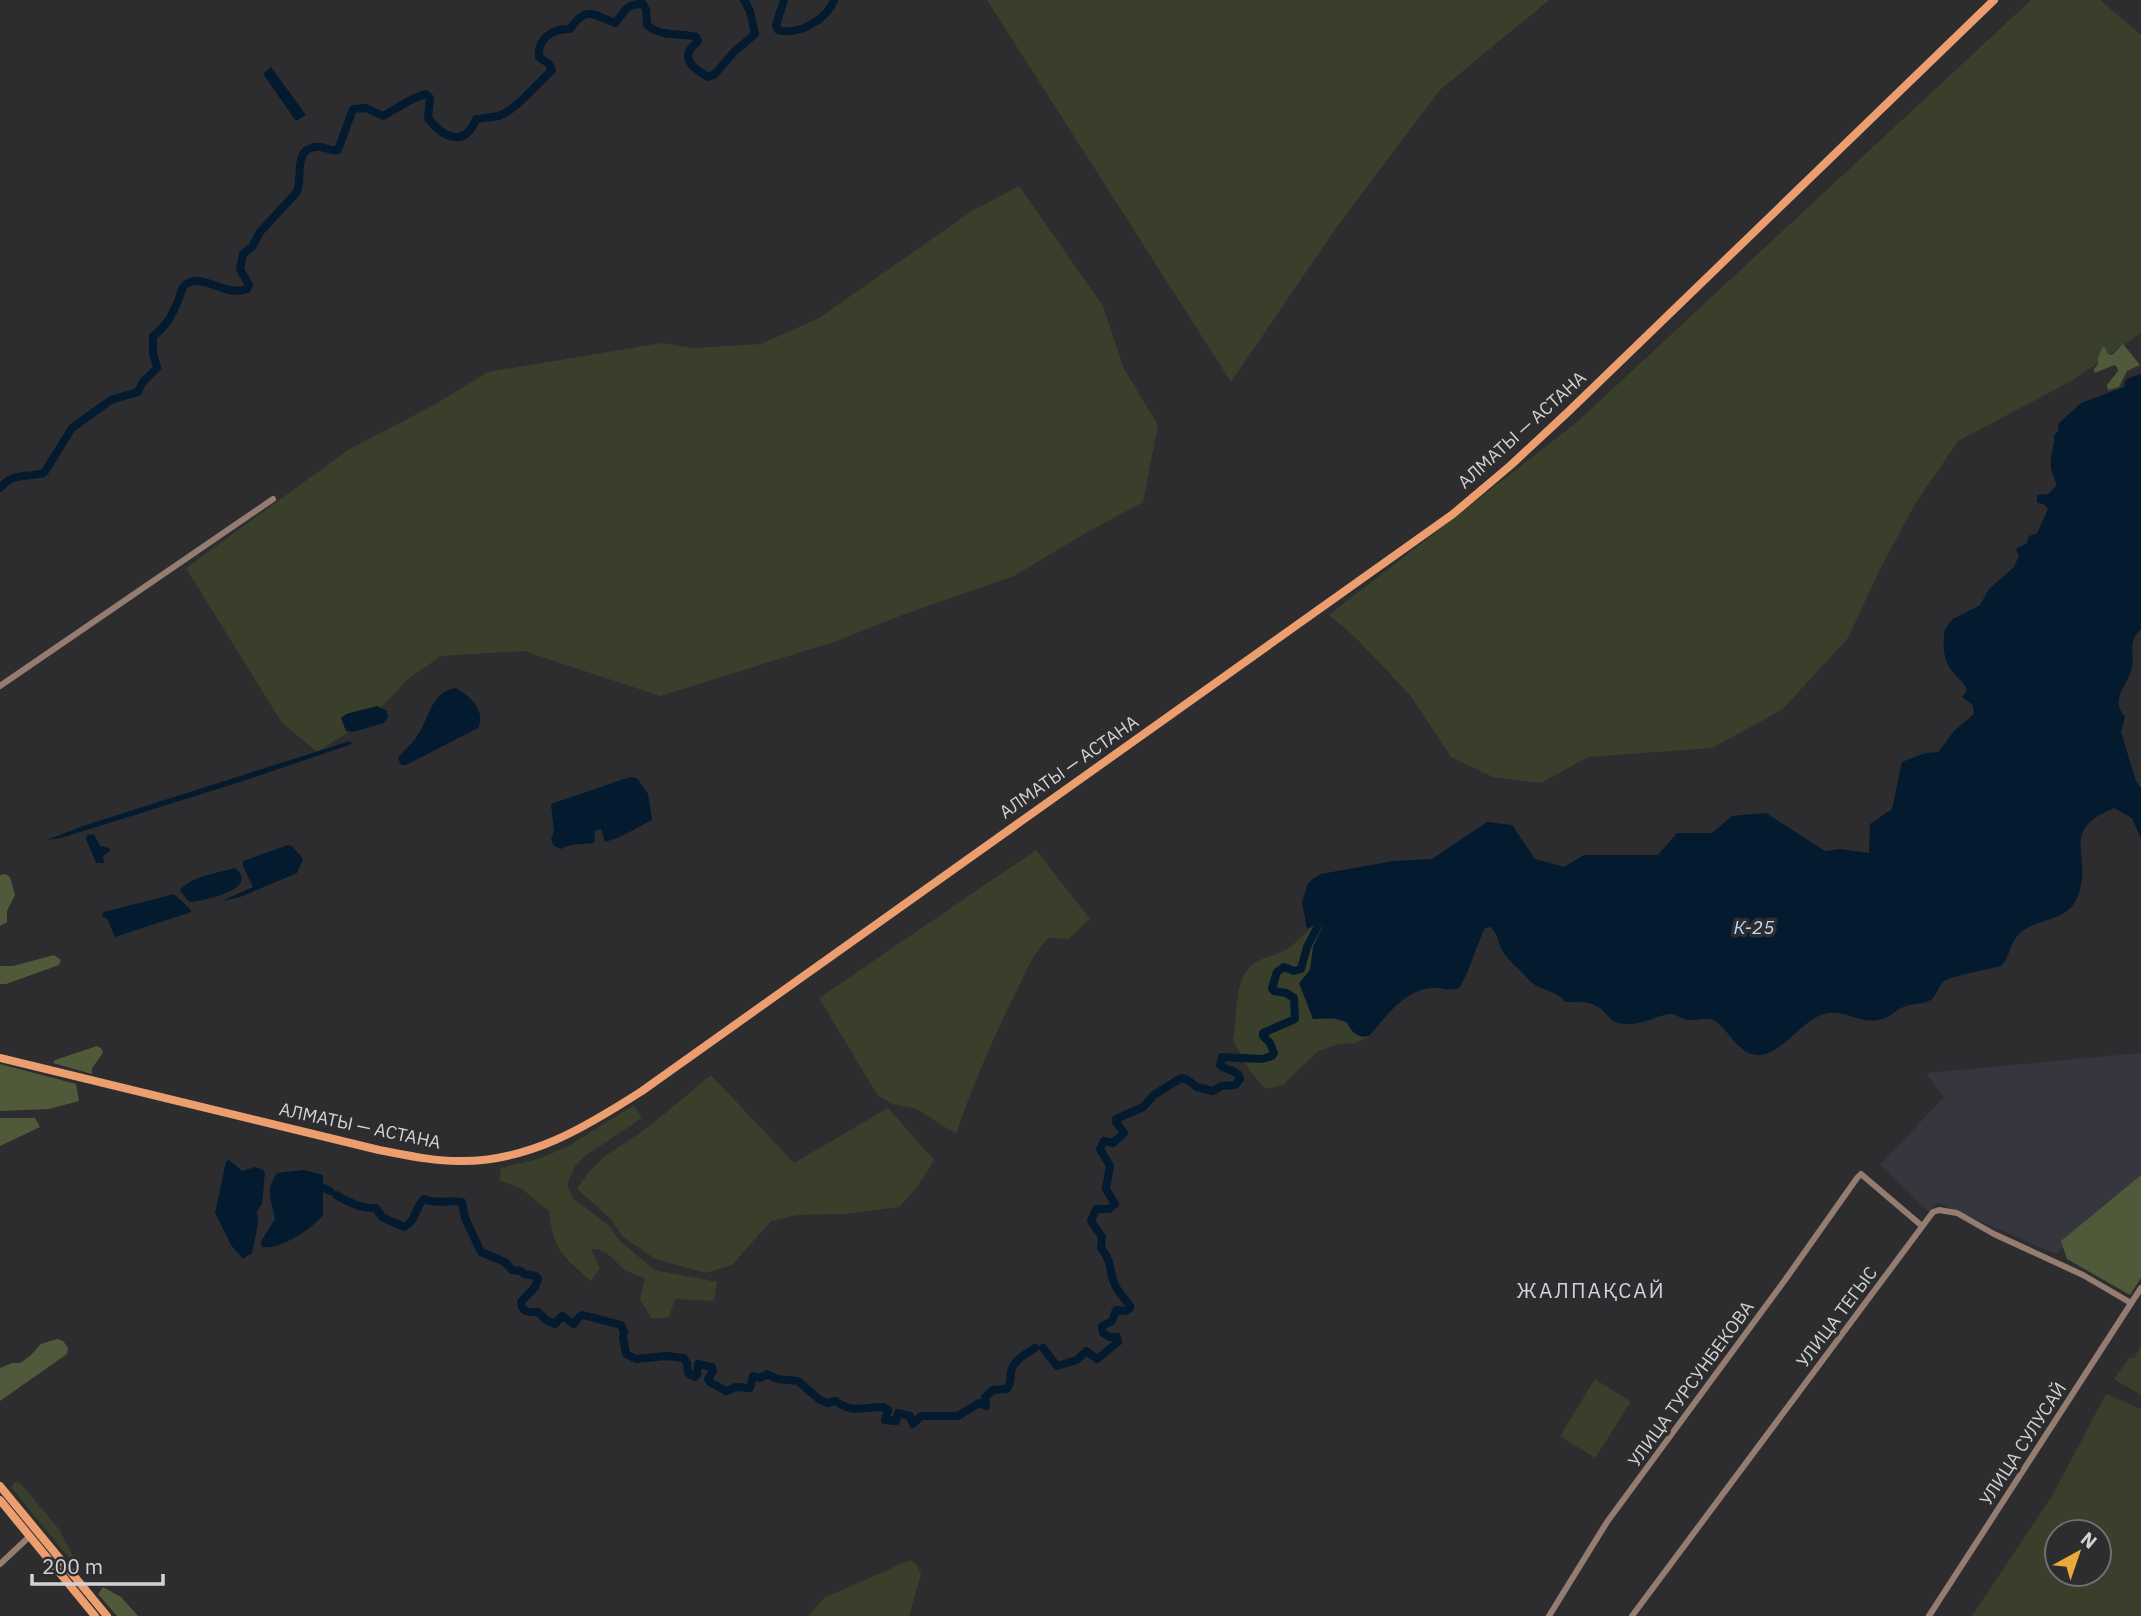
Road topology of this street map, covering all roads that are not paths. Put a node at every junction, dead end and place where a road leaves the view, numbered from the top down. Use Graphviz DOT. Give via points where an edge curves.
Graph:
graph roads {
  1 [pos="1994,0"];
  2 [pos="273,499"];
  3 [pos="0,686"];
  4 [pos="0,1058"];
  5 [pos="1922,1226"];
  6 [pos="2141,1288"];
  7 [pos="2131,1303"];
  8 [pos="0,1486"];
  9 [pos="0,1500"];
  10 [pos="30,1536"];
  11 [pos="0,1564"];
  12 [pos="95,1616"];
  13 [pos="107,1616"];
  14 [pos="1549,1616"];
  15 [pos="1632,1616"];
  16 [pos="1928,1616"];
  1 -- 4 [label="highway, АЛМАТЫ — АСТАНА" via="1569,411 1453,513 642,1091 566,1138 493,1159 424,1158"];
  2 -- 3 [label="street"];
  5 -- 7 [label="street, УЛИЦА ТЕГЫС" via="1937,1210 1957,1213"];
  5 -- 14 [label="street, УЛИЦА ТУРСУНБЕКОВА" via="1861,1174 1609,1519"];
  5 -- 15 [label="street, УЛИЦА ТЕГЫС"];
  6 -- 7 [label="street, УЛИЦА СУЛУСАЙ"];
  7 -- 16 [label="street, УЛИЦА СУЛУСАЙ"];
  8 -- 13 [label="highway"];
  9 -- 10 [label="highway"];
  10 -- 11 [label="street"];
  10 -- 12 [label="highway"];
}
